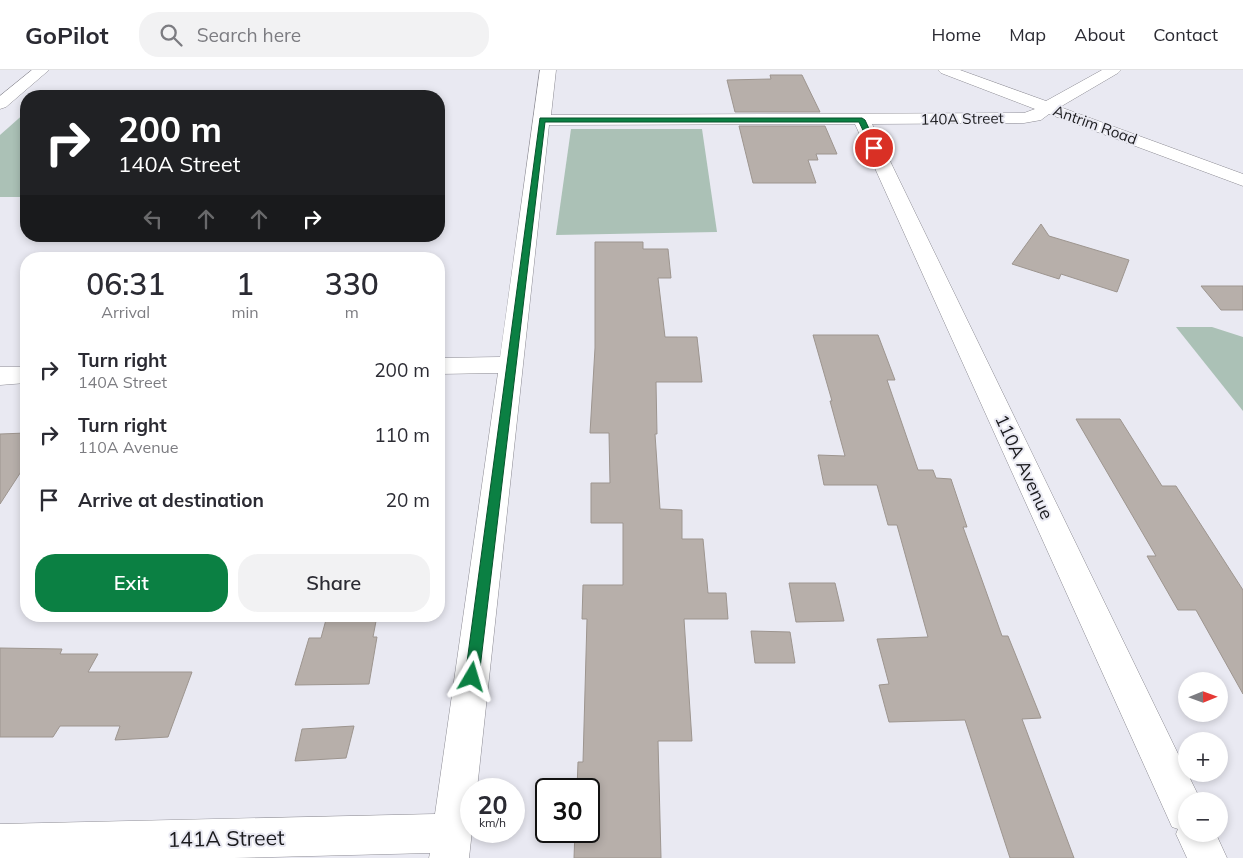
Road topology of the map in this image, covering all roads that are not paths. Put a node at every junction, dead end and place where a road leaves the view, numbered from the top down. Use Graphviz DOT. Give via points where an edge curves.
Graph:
graph roads {
  1 [pos="41,70"];
  2 [pos="548,70"];
  3 [pos="946,70"];
  4 [pos="1113,70"];
  5 [pos="0,104"];
  6 [pos="1049,108"];
  7 [pos="542,120"];
  8 [pos="862,120"];
  9 [pos="1243,180"];
  10 [pos="512,365"];
  11 [pos="445,366"];
  12 [pos="20,375"];
  13 [pos="0,376"];
  14 [pos="1178,797"];
  15 [pos="1200,842"];
  16 [pos="0,844"];
  17 [pos="450,845"];
  18 [pos="1207,858"];
  1 -- 5 [label="street"];
  2 -- 7 [label="street"];
  3 -- 6 [label="street, Antrim Road"];
  4 -- 6 [label="street, 140A Street"];
  6 -- 8 [label="street, 140A Street" via="1024,118"];
  6 -- 9 [label="street, Antrim Road"];
  7 -- 8 [label="street, 140A Street"];
  7 -- 10 [label="street"];
  8 -- 14 [label="street, 110A Avenue"];
  10 -- 11 [label="street"];
  10 -- 17 [label="street"];
  12 -- 13 [label="street"];
  15 -- 18 [label="street"];
  16 -- 17 [label="street, 141A Street"];
}
